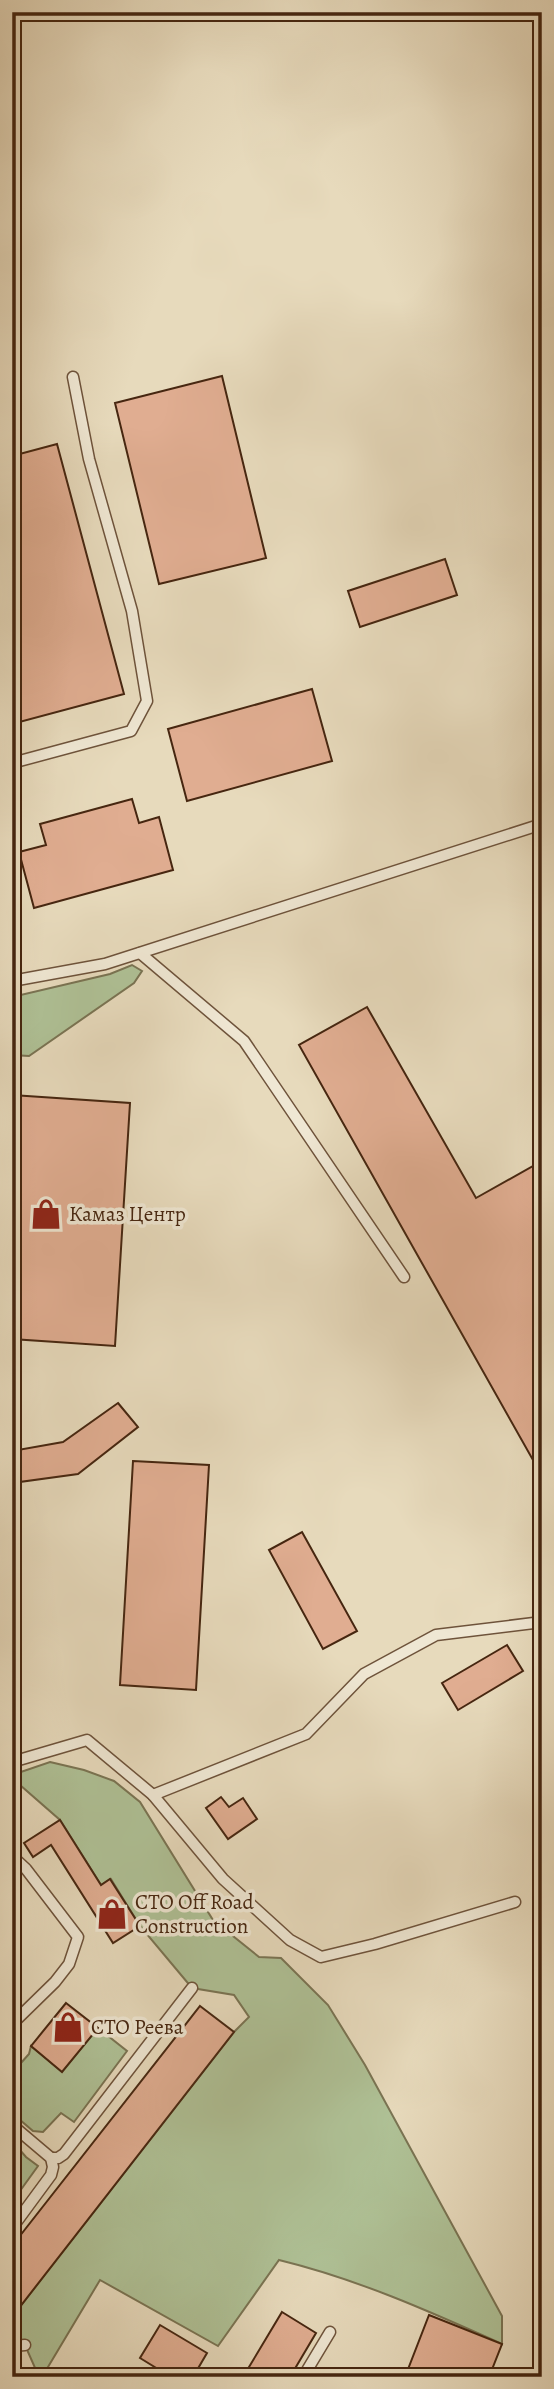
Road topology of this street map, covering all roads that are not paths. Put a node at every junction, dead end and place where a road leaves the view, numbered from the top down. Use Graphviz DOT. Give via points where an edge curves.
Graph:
graph roads {
  1 [pos="73,377"];
  2 [pos="12,763"];
  3 [pos="542,824"];
  4 [pos="140,953"];
  5 [pos="12,981"];
  6 [pos="404,1277"];
  7 [pos="542,1622"];
  8 [pos="12,1762"];
  9 [pos="153,1795"];
  10 [pos="12,1856"];
  11 [pos="515,1902"];
  12 [pos="192,1988"];
  13 [pos="12,2024"];
  14 [pos="12,2125"];
  15 [pos="51,2158"];
  16 [pos="12,2228"];
  17 [pos="330,2332"];
  18 [pos="26,2345"];
  19 [pos="12,2346"];
  20 [pos="303,2377"];
  1 -- 2 [label="lane" via="89,459 132,611 147,701 131,731"];
  3 -- 4 [label="lane"];
  4 -- 5 [label="lane"];
  4 -- 6 [label="lane" via="244,1041"];
  7 -- 9 [label="lane" via="436,1635 364,1674 306,1734"];
  8 -- 9 [label="lane" via="87,1740"];
  9 -- 11 [label="lane" via="223,1879 290,1940 321,1957"];
  10 -- 13 [label="lane" via="78,1937 69,1964"];
  12 -- 15 [label="lane" via="64,2154"];
  14 -- 15 [label="lane"];
  15 -- 16 [label="lane" via="51,2175"];
  17 -- 20 [label="lane"];
  18 -- 19 [label="lane"];
}
